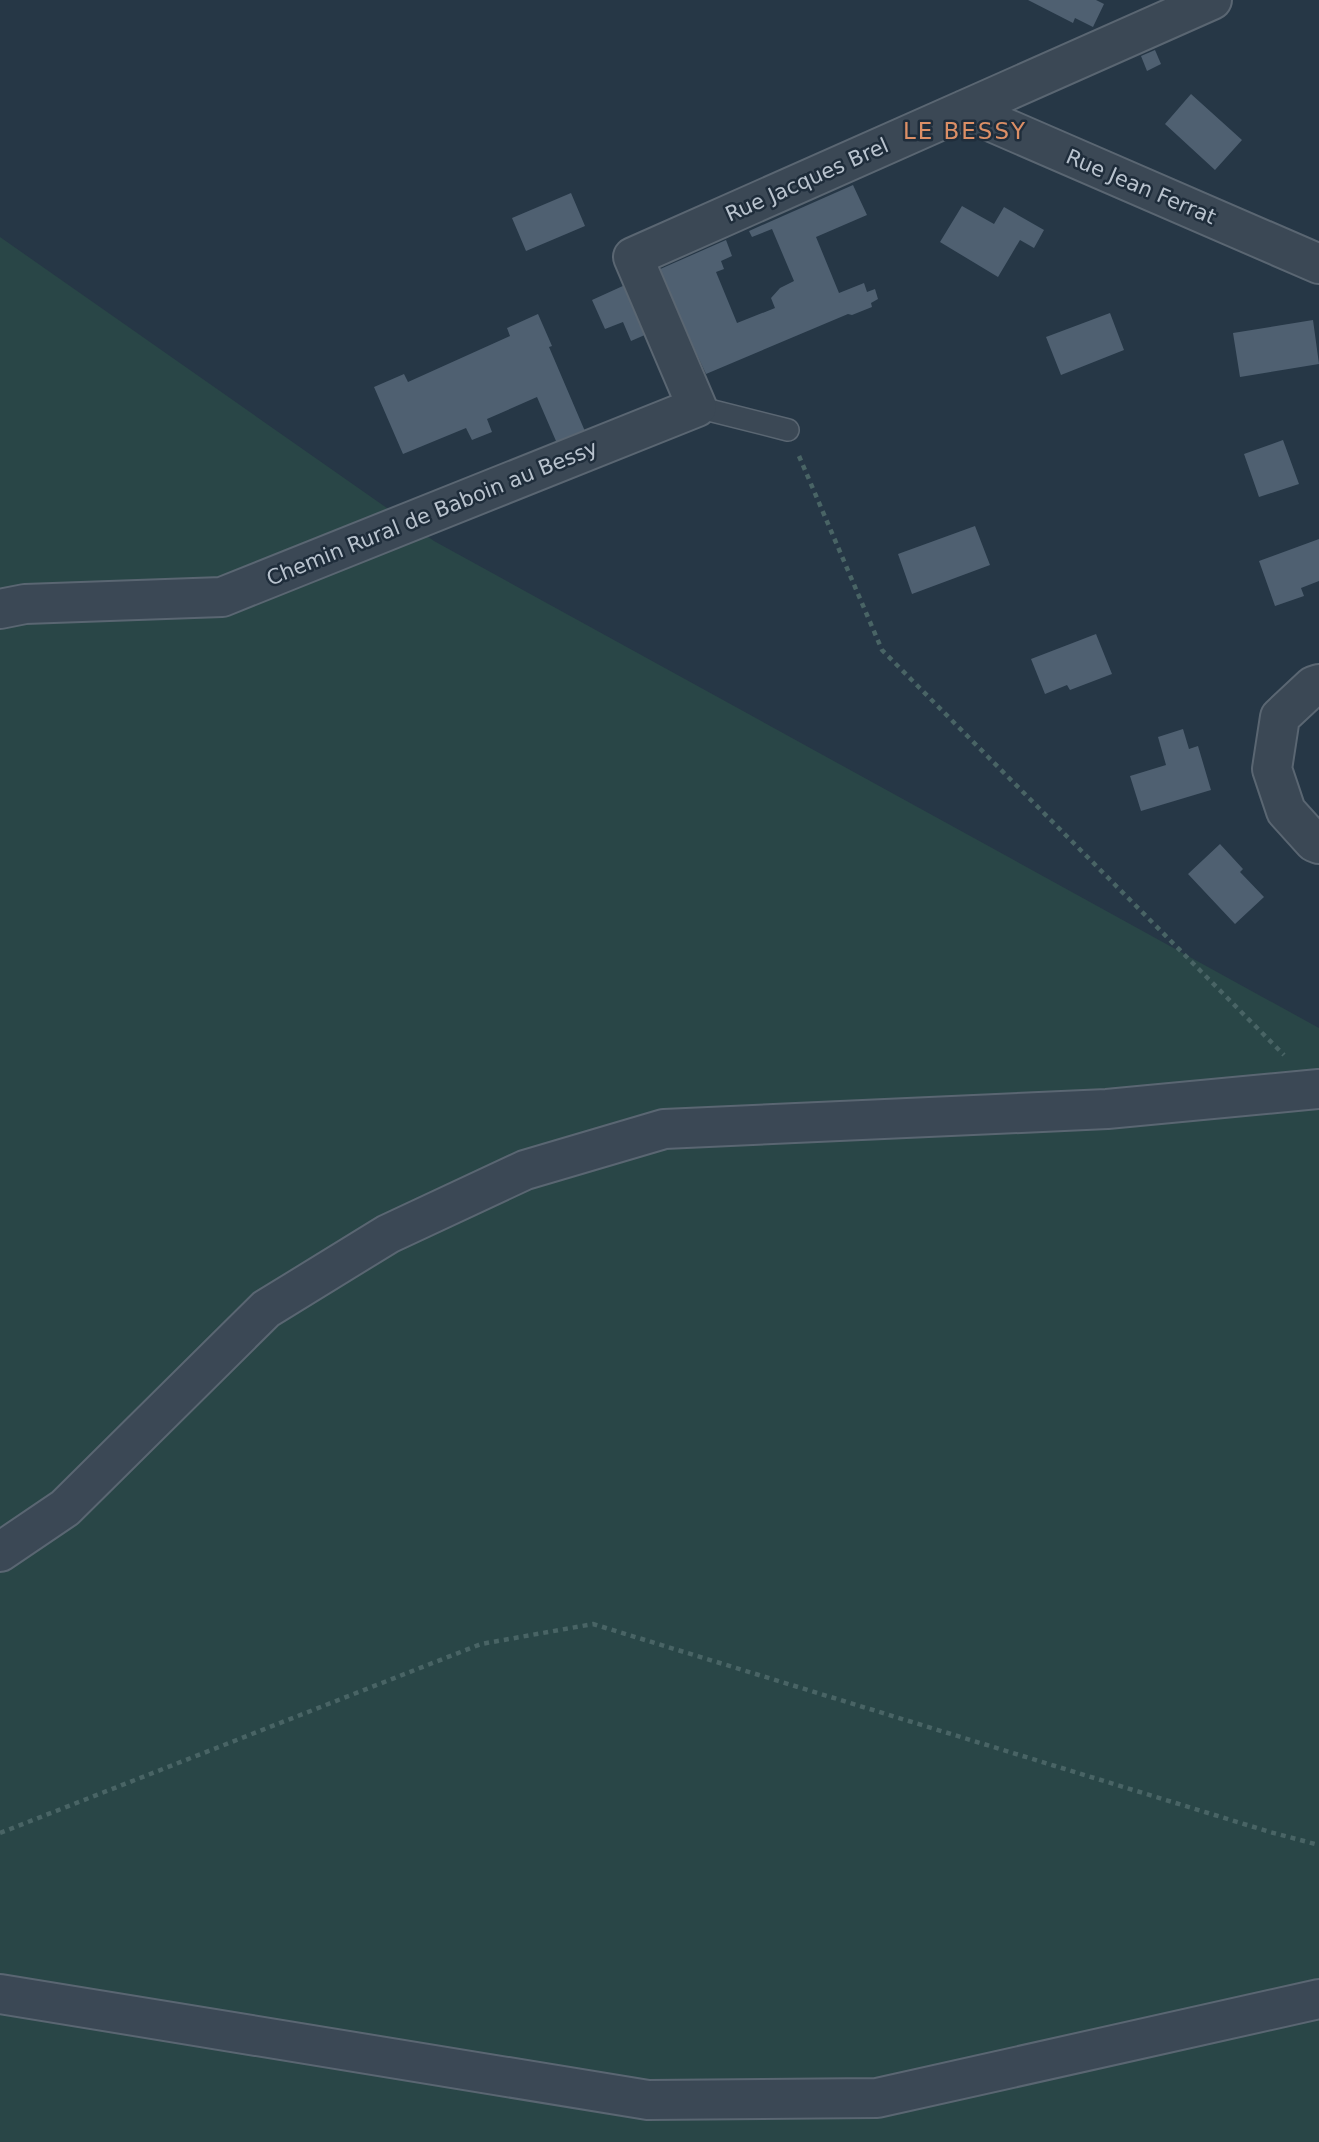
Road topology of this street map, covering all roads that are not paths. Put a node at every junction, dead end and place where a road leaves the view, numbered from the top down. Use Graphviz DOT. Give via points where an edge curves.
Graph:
graph roads {
  1 [pos="1212,0"];
  2 [pos="964,110"];
  3 [pos="1319,264"];
  4 [pos="697,407"];
  5 [pos="788,430"];
  6 [pos="0,609"];
  7 [pos="1319,684"];
  8 [pos="1319,844"];
  9 [pos="1318,1089"];
  10 [pos="0,1552"];
  11 [pos="0,1994"];
  12 [pos="1319,1999"];
  1 -- 2 [label="street, Rue Jacques Brel"];
  2 -- 3 [label="street, Rue Jean Ferrat"];
  2 -- 4 [label="street, Rue Jacques Brel" via="633,257"];
  4 -- 5 [label="lane"];
  4 -- 6 [label="street, Chemin Rural de Baboin au Bessy" via="222,597 25,604"];
  7 -- 8 [label="street" via="1280,717 1272,769 1286,811"];
  9 -- 10 [label="street" via="1108,1109 664,1129 525,1170 388,1234 266,1309 65,1508"];
  11 -- 12 [label="street" via="649,2100 877,2098"];
}
